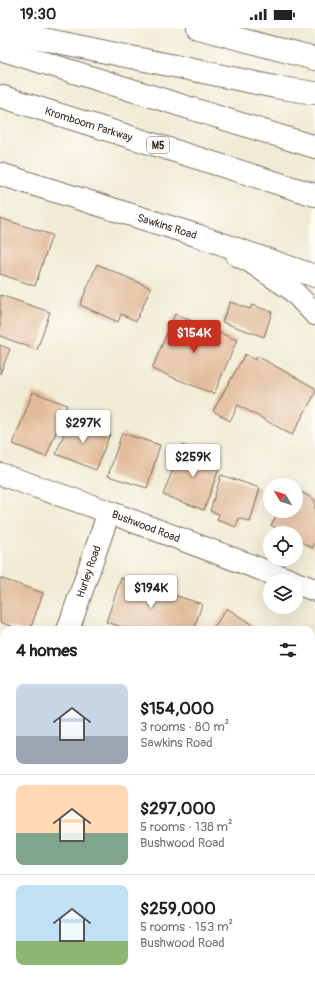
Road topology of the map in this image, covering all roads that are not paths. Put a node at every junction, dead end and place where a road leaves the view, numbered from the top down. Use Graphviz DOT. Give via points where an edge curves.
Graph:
graph roads {
  1 [pos="198,28"];
  2 [pos="0,30"];
  3 [pos="0,49"];
  4 [pos="315,59"];
  5 [pos="315,93"];
  6 [pos="0,96"];
  7 [pos="315,147"];
  8 [pos="0,174"];
  9 [pos="315,195"];
  10 [pos="199,236"];
  11 [pos="315,276"];
  12 [pos="315,314"];
  13 [pos="0,474"];
  14 [pos="109,512"];
  15 [pos="273,574"];
  16 [pos="303,586"];
  17 [pos="315,590"];
  18 [pos="69,626"];
  1 -- 4 [label="main road"];
  2 -- 5 [label="main road"];
  3 -- 7 [label="main road"];
  6 -- 9 [label="main road, Kromboom Parkway / M5"];
  8 -- 10 [label="main road, Sawkins Road"];
  10 -- 11 [label="main road"];
  10 -- 12 [label="main road, Sawkins Road" via="251,262 291,289"];
  13 -- 14 [label="main road, Bushwood Road"];
  14 -- 15 [label="main road, Bushwood Road"];
  14 -- 18 [label="main road, Hurley Road"];
  16 -- 17 [label="main road"];
}
